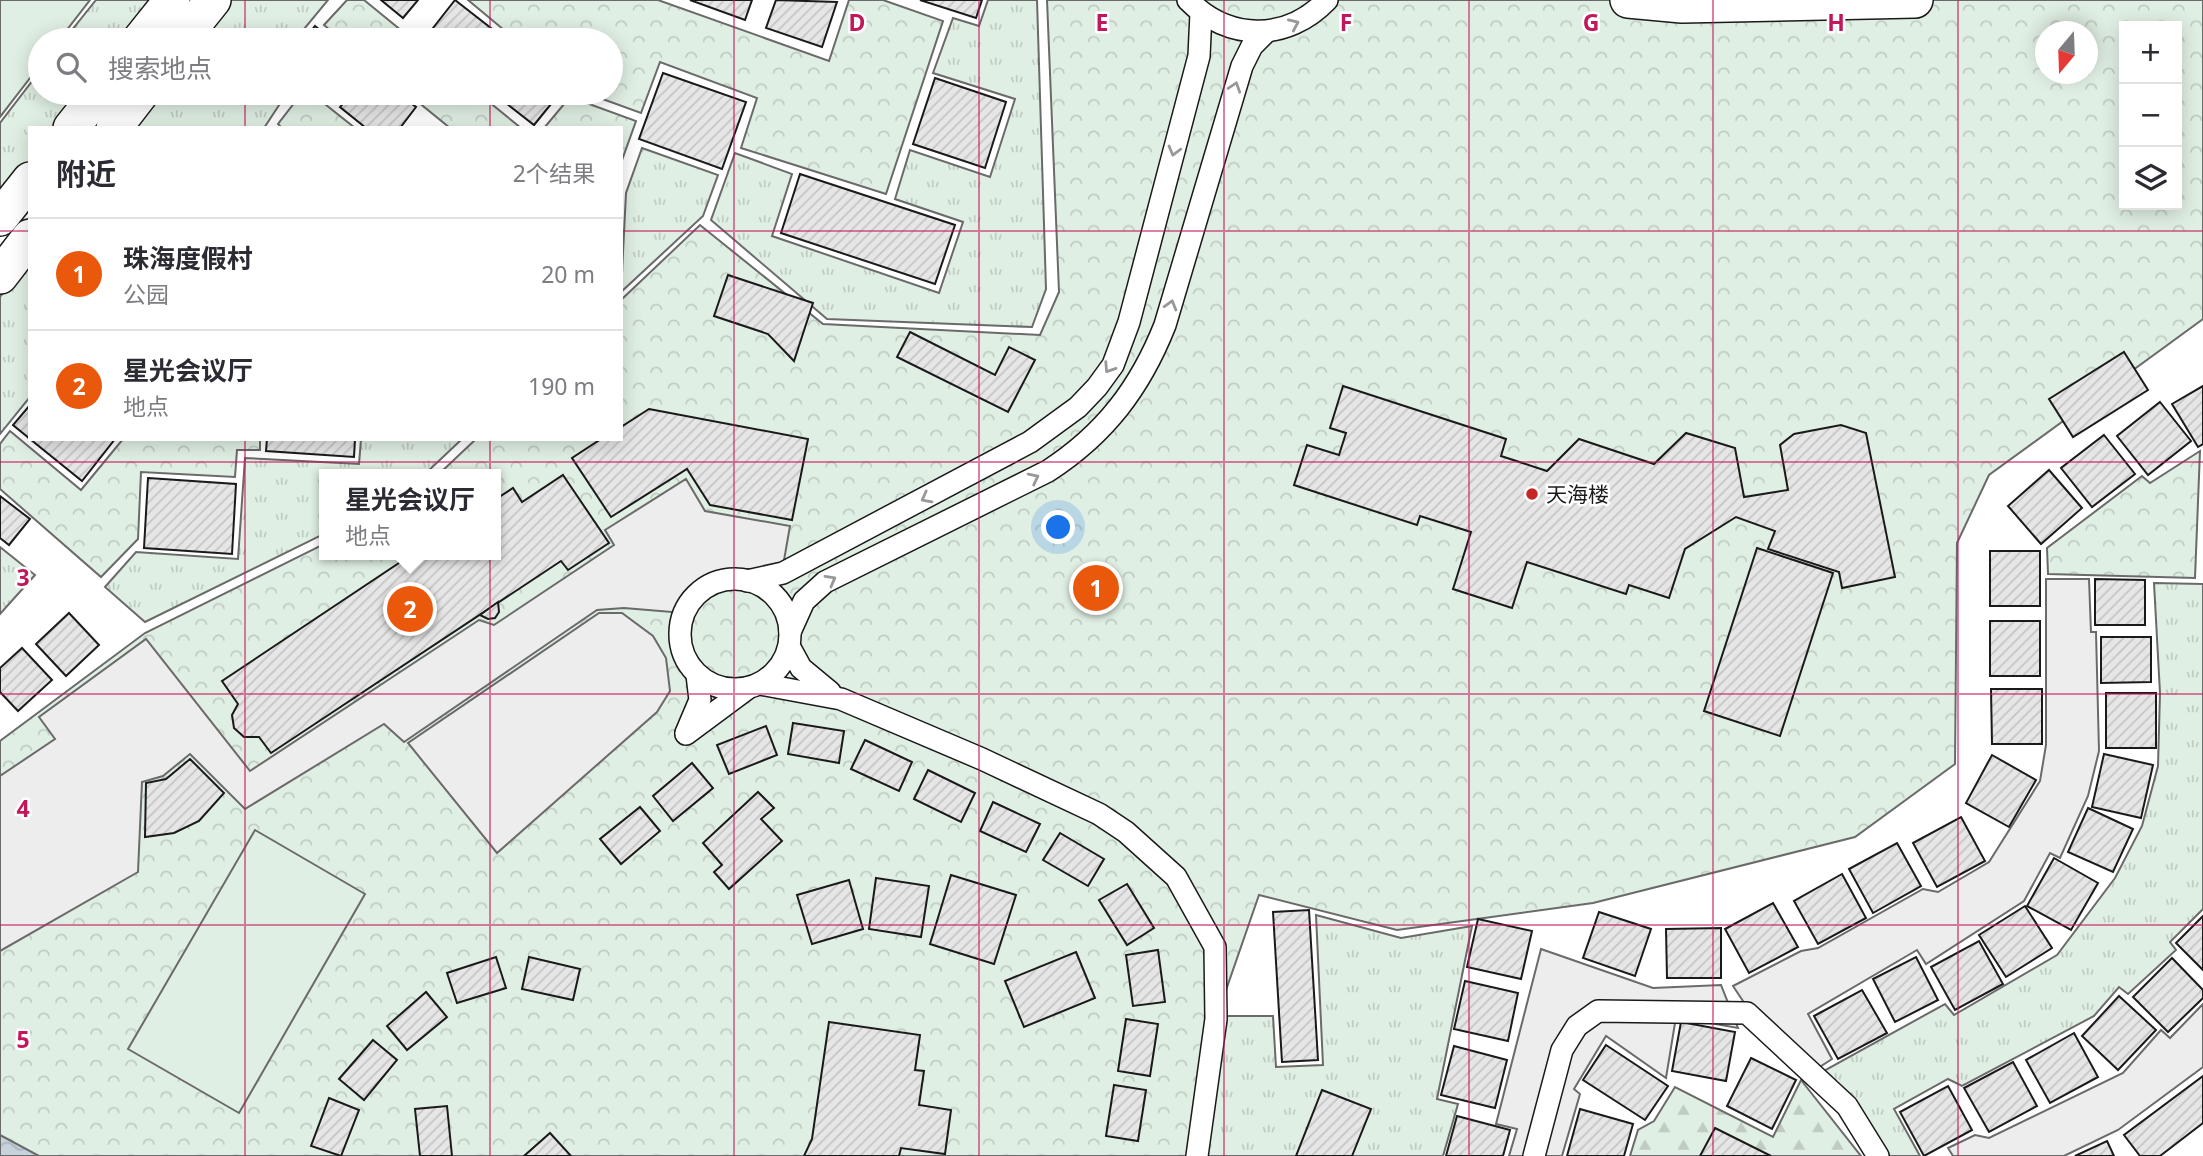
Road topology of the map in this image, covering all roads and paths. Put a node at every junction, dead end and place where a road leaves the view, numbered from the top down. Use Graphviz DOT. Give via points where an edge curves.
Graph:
graph roads {
  1 [pos="172,0"];
  2 [pos="213,0"];
  3 [pos="1327,0"];
  4 [pos="1628,0"];
  5 [pos="1915,0"];
  6 [pos="1194,6"];
  7 [pos="150,28"];
  8 [pos="191,28"];
  9 [pos="1266,32"];
  10 [pos="89,105"];
  11 [pos="132,105"];
  12 [pos="73,126"];
  13 [pos="116,126"];
  14 [pos="28,183"];
  15 [pos="0,218"];
  16 [pos="28,240"];
  17 [pos="0,275"];
  18 [pos="747,581"];
  19 [pos="789,639"];
  20 [pos="697,675"];
  21 [pos="754,686"];
  22 [pos="841,699"];
  23 [pos="1197,1156"];
  24 [pos="1534,1156"];
  25 [pos="1878,1156"];
  1 -- 7 [label="highway"];
  2 -- 8 [label="highway"];
  9 -- 3 [label="street, one-way" via="1300,23"];
  4 -- 5 [label="highway" via="1682,5"];
  6 -- 9 [label="street" via="1231,29"];
  6 -- 18 [label="street, one-way" via="1199,56 1129,322 1113,365 1097,387 1057,424 1004,457 783,573"];
  19 -- 9 [label="street, one-way" via="804,601 825,582 1048,471 1109,422 1139,382 1157,346 1242,65"];
  10 -- 12 [label="highway"];
  11 -- 13 [label="highway"];
  14 -- 15 [label="highway"];
  16 -- 17 [label="highway"];
  18 -- 19 [label="street" via="777,599 787,618"];
  18 -- 20 [label="street" via="710,585 684,611 680,645"];
  19 -- 21 [label="street" via="773,674"];
  19 -- 22 [label="street" via="801,668"];
  20 -- 21 [label="street" via="721,688"];
  20 -- 21 [label="street" via="699,700 686,734"];
  21 -- 22 [label="street"];
  22 -- 23 [label="street" via="1099,814 1176,877 1215,947 1216,1019"];
  24 -- 25 [label="street" via="1562,1050 1577,1026 1598,1011 1747,1013 1847,1106"];
}
